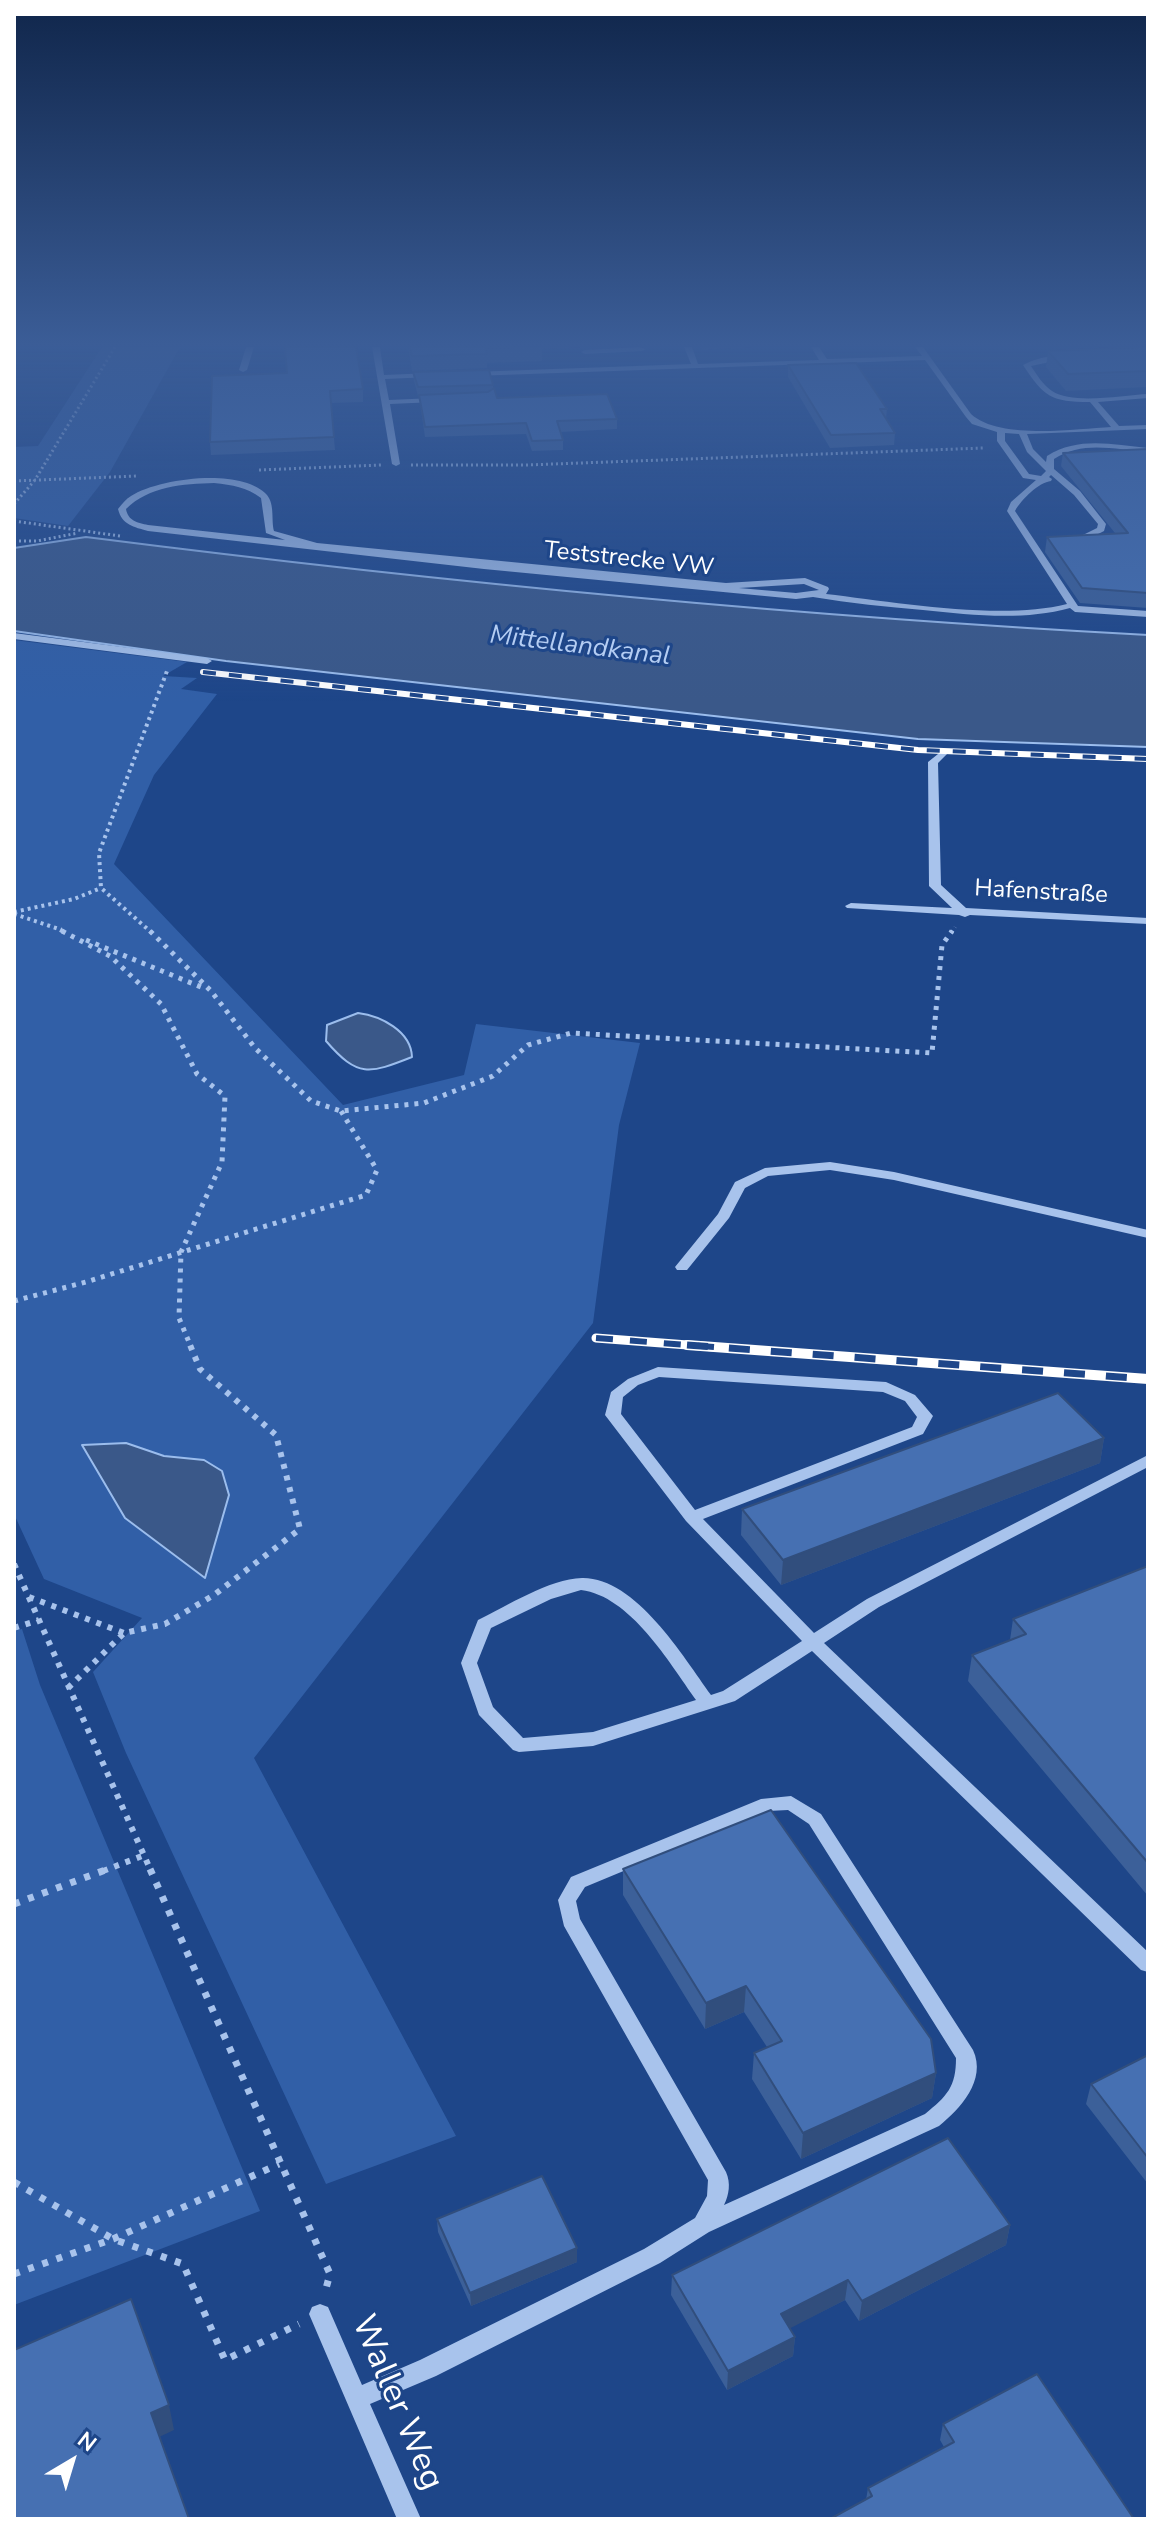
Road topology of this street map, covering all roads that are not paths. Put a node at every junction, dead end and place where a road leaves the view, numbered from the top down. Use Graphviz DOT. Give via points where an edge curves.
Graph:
graph roads {
  1 [pos="1018,465"];
  2 [pos="1041,465"];
  3 [pos="1049,465"];
  4 [pos="1047,473"];
  5 [pos="1081,511"];
  6 [pos="1065,545"];
  7 [pos="442,559"];
  8 [pos="812,595"];
  9 [pos="1072,605"];
  10 [pos="1148,614"];
  11 [pos="14,636"];
  12 [pos="207,661"];
  13 [pos="943,753"];
  14 [pos="851,906"];
  15 [pos="965,914"];
  16 [pos="1148,921"];
  17 [pos="1148,1234"];
  18 [pos="682,1267"];
  19 [pos="1148,1460"];
  20 [pos="692,1517"];
  21 [pos="814,1643"];
  22 [pos="707,1703"];
  23 [pos="1148,1964"];
  24 [pos="702,2225"];
  25 [pos="320,2314"];
  26 [pos="356,2399"];
  27 [pos="409,2519"];
  1 -- 4 [label="street" via="1026,476"];
  2 -- 4 [label="street"];
  3 -- 4 [label="street"];
  4 -- 5 [label="street"];
  4 -- 6 [label="street" via="1077,494 1102,524 1090,537"];
  4 -- 9 [label="street" via="1011,511"];
  7 -- 7 [label="street, Teststrecke VW" via="396,555 380,553 365,551 349,550 272,542 148,528 129,522 122,509 133,495 157,485 235,484 266,499 267,527 279,538"];
  7 -- 8 [label="street, Teststrecke VW"];
  7 -- 8 [label="street, Teststrecke VW"];
  8 -- 9 [label="street, Teststrecke VW" via="1025,613"];
  9 -- 10 [label="street" via="1081,611"];
  11 -- 12 [label="street"];
  13 -- 15 [label="street, Hafenstraße" via="933,762 935,886"];
  14 -- 15 [label="street"];
  15 -- 16 [label="street, Hafenstraße"];
  17 -- 18 [label="street" via="830,1166 765,1172 740,1185 724,1215"];
  19 -- 21 [label="street" via="873,1603"];
  20 -- 20 [label="street" via="613,1415 616,1395 633,1382 658,1372 886,1387 910,1398 925,1416 918,1430"];
  20 -- 21 [label="street"];
  21 -- 22 [label="street" via="729,1696"];
  21 -- 23 [label="street"];
  22 -- 22 [label="street" via="593,1739 519,1745 485,1710 469,1663 484,1624 583,1583 622,1597"];
  24 -- 24 [label="street" via="717,2197 719,2179 571,1920 567,1900 578,1882 767,1804 791,1803 815,1819 958,2043 966,2056 967,2079 952,2104 932,2120"];
  24 -- 26 [label="street" via="652,2256"];
  25 -- 26 [label="street, Waller Weg"];
  26 -- 27 [label="street, Waller Weg"];
}
